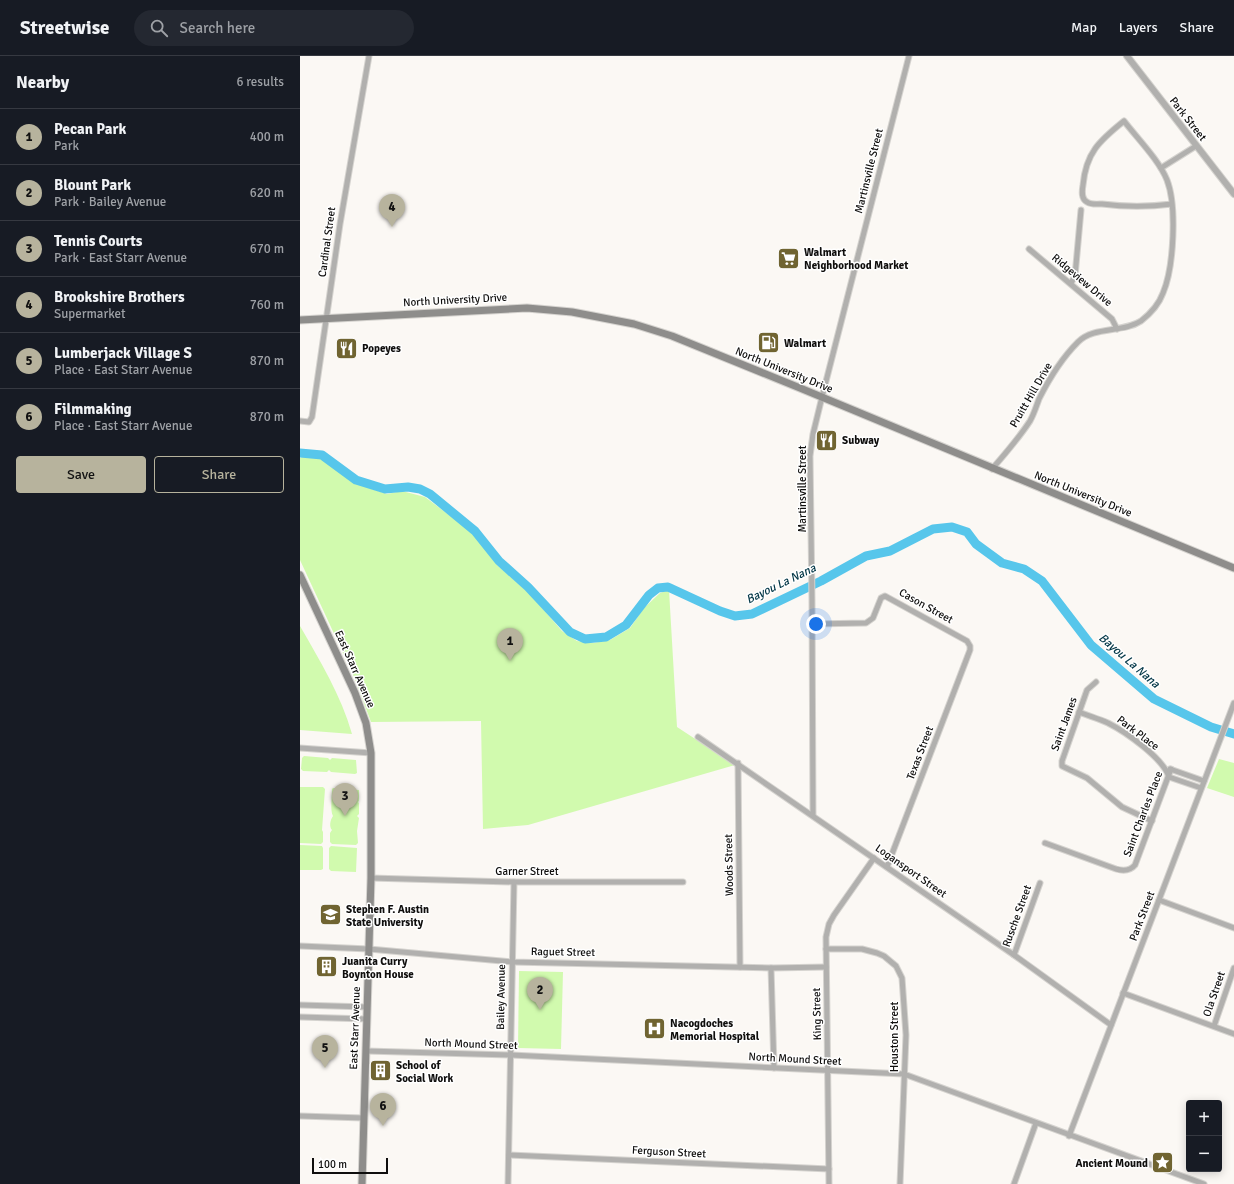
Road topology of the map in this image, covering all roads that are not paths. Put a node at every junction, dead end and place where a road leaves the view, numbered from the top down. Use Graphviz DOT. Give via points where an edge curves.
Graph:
graph roads {
  1 [pos="369,56"];
  2 [pos="909,56"];
  3 [pos="1127,56"];
  4 [pos="1196,146"];
  5 [pos="1161,168"];
  6 [pos="1234,194"];
  7 [pos="1172,204"];
  8 [pos="1081,210"];
  9 [pos="1029,249"];
  10 [pos="1071,283"];
  11 [pos="327,318"];
  12 [pos="300,320"];
  13 [pos="1117,329"];
  14 [pos="822,397"];
  15 [pos="300,422"];
  16 [pos="992,469"];
  17 [pos="1234,568"];
  18 [pos="300,575"];
  19 [pos="812,624"];
  20 [pos="970,646"];
  21 [pos="1096,682"];
  22 [pos="1234,703"];
  23 [pos="1079,712"];
  24 [pos="698,737"];
  25 [pos="300,748"];
  26 [pos="371,754"];
  27 [pos="738,764"];
  28 [pos="1162,764"];
  29 [pos="1171,769"];
  30 [pos="1169,777"];
  31 [pos="1204,781"];
  32 [pos="1201,788"];
  33 [pos="813,815"];
  34 [pos="1152,821"];
  35 [pos="1045,842"];
  36 [pos="874,858"];
  37 [pos="887,868"];
  38 [pos="370,878"];
  39 [pos="514,882"];
  40 [pos="683,882"];
  41 [pos="1040,883"];
  42 [pos="1159,900"];
  43 [pos="1234,928"];
  44 [pos="300,946"];
  45 [pos="369,949"];
  46 [pos="826,949"];
  47 [pos="1014,955"];
  48 [pos="512,962"];
  49 [pos="740,967"];
  50 [pos="826,967"];
  51 [pos="770,968"];
  52 [pos="1234,968"];
  53 [pos="1123,993"];
  54 [pos="300,1005"];
  55 [pos="367,1007"];
  56 [pos="300,1017"];
  57 [pos="366,1019"];
  58 [pos="1111,1025"];
  59 [pos="1214,1026"];
  60 [pos="1234,1034"];
  61 [pos="366,1051"];
  62 [pos="510,1056"];
  63 [pos="774,1068"];
  64 [pos="828,1070"];
  65 [pos="904,1074"];
  66 [pos="300,1116"];
  67 [pos="364,1118"];
  68 [pos="1036,1123"];
  69 [pos="1069,1136"];
  70 [pos="508,1155"];
  71 [pos="829,1169"];
  72 [pos="363,1184"];
  73 [pos="508,1184"];
  74 [pos="829,1184"];
  75 [pos="900,1184"];
  76 [pos="1014,1184"];
  77 [pos="1204,1184"];
  1 -- 11 [label="street, Cardinal Street"];
  2 -- 14 [label="street, Martinsville Street"];
  3 -- 4 [label="street, Park Street"];
  4 -- 5 [label="street"];
  4 -- 6 [label="street, Park Street"];
  5 -- 7 [label="street, Pruitt Hill Drive" via="1169,186"];
  5 -- 7 [label="street, Pruitt Hill Drive" via="1124,121 1101,140 1090,155 1082,194 1090,203 1128,207"];
  7 -- 13 [label="street, Pruitt Hill Drive" via="1173,234 1163,294 1156,306 1140,321"];
  8 -- 10 [label="street" via="1076,276"];
  9 -- 10 [label="street, Ridgeview Drive"];
  10 -- 13 [label="street, Ridgeview Drive" via="1112,319"];
  11 -- 12 [label="main road, North University Drive"];
  11 -- 14 [label="main road, North University Drive" via="515,308 590,314 672,336"];
  11 -- 15 [label="street, Cardinal Street" via="311,419 307,423"];
  13 -- 16 [label="street, Pruitt Hill Drive" via="1091,335 1079,341 1051,378 1028,423"];
  14 -- 16 [label="main road, North University Drive"];
  14 -- 19 [label="street, Martinsville Street" via="810,456"];
  16 -- 17 [label="main road, North University Drive"];
  18 -- 26 [label="main road, East Starr Avenue" via="355,693 366,723"];
  19 -- 20 [label="street, Cason Street" via="866,624 873,618 881,598 886,596 967,641"];
  19 -- 33 [label="street, Martinsville Street"];
  20 -- 37 [label="street, Texas Street"];
  21 -- 23 [label="street, Saint James" via="1087,690"];
  22 -- 31 [label="street, Park Street"];
  23 -- 28 [label="street, Park Place" via="1118,728"];
  23 -- 34 [label="street, Saint James" via="1062,766 1087,778 1122,807"];
  24 -- 27 [label="street, Logansport Street"];
  25 -- 26 [label="street"];
  26 -- 38 [label="main road, East Starr Avenue"];
  27 -- 33 [label="street, Logansport Street"];
  27 -- 49 [label="street, Woods Street"];
  28 -- 29 [label="street, Park Place"];
  28 -- 30 [label="street, Park Place"];
  29 -- 30 [label="street, Saint Charles Place"];
  29 -- 31 [label="street, Park Place"];
  30 -- 32 [label="street"];
  30 -- 34 [label="street, Saint Charles Place"];
  31 -- 32 [label="street, Park Street"];
  32 -- 42 [label="street, Park Street"];
  33 -- 36 [label="street, Logansport Street"];
  34 -- 35 [label="street, Saint Charles Place" via="1135,865 1126,871"];
  36 -- 37 [label="street, Logansport Street"];
  36 -- 46 [label="street, King Street" via="831,920 827,931"];
  37 -- 47 [label="street, Logansport Street"];
  38 -- 39 [label="street, Garner Street"];
  38 -- 45 [label="main road, East Starr Avenue"];
  39 -- 40 [label="street, Garner Street"];
  39 -- 48 [label="street, Bailey Avenue"];
  41 -- 47 [label="street, Rusche Street"];
  42 -- 43 [label="street"];
  42 -- 53 [label="street, Park Street"];
  44 -- 45 [label="street, Raguet Street"];
  45 -- 48 [label="street, Raguet Street"];
  45 -- 55 [label="main road, East Starr Avenue"];
  46 -- 50 [label="street, King Street"];
  46 -- 65 [label="street, Houston Street" via="869,950 884,956 896,966 904,986"];
  47 -- 58 [label="street, Logansport Street"];
  48 -- 49 [label="street, Raguet Street"];
  48 -- 62 [label="street, Bailey Avenue"];
  49 -- 51 [label="street, Raguet Street"];
  50 -- 51 [label="street, Raguet Street"];
  50 -- 64 [label="street, King Street"];
  51 -- 63 [label="street"];
  52 -- 59 [label="street, Ola Street"];
  53 -- 58 [label="street, Park Street"];
  53 -- 59 [label="street"];
  54 -- 55 [label="street"];
  55 -- 57 [label="main road, East Starr Avenue"];
  56 -- 57 [label="street"];
  57 -- 61 [label="main road, East Starr Avenue"];
  58 -- 69 [label="street, Park Street"];
  59 -- 60 [label="street"];
  61 -- 62 [label="street, North Mound Street"];
  61 -- 67 [label="main road, East Starr Avenue"];
  62 -- 63 [label="street, North Mound Street"];
  62 -- 70 [label="street, Bailey Avenue"];
  63 -- 64 [label="street, North Mound Street"];
  64 -- 65 [label="street, North Mound Street"];
  64 -- 71 [label="street, King Street"];
  65 -- 68 [label="street, North Mound Street"];
  65 -- 75 [label="street, Houston Street"];
  66 -- 67 [label="street"];
  67 -- 72 [label="main road, East Starr Avenue"];
  68 -- 69 [label="street, North Mound Street"];
  68 -- 76 [label="street"];
  69 -- 77 [label="street, North Mound Street"];
  70 -- 71 [label="street, Ferguson Street"];
  70 -- 73 [label="street, Bailey Avenue"];
  71 -- 74 [label="street, King Street"];
}
